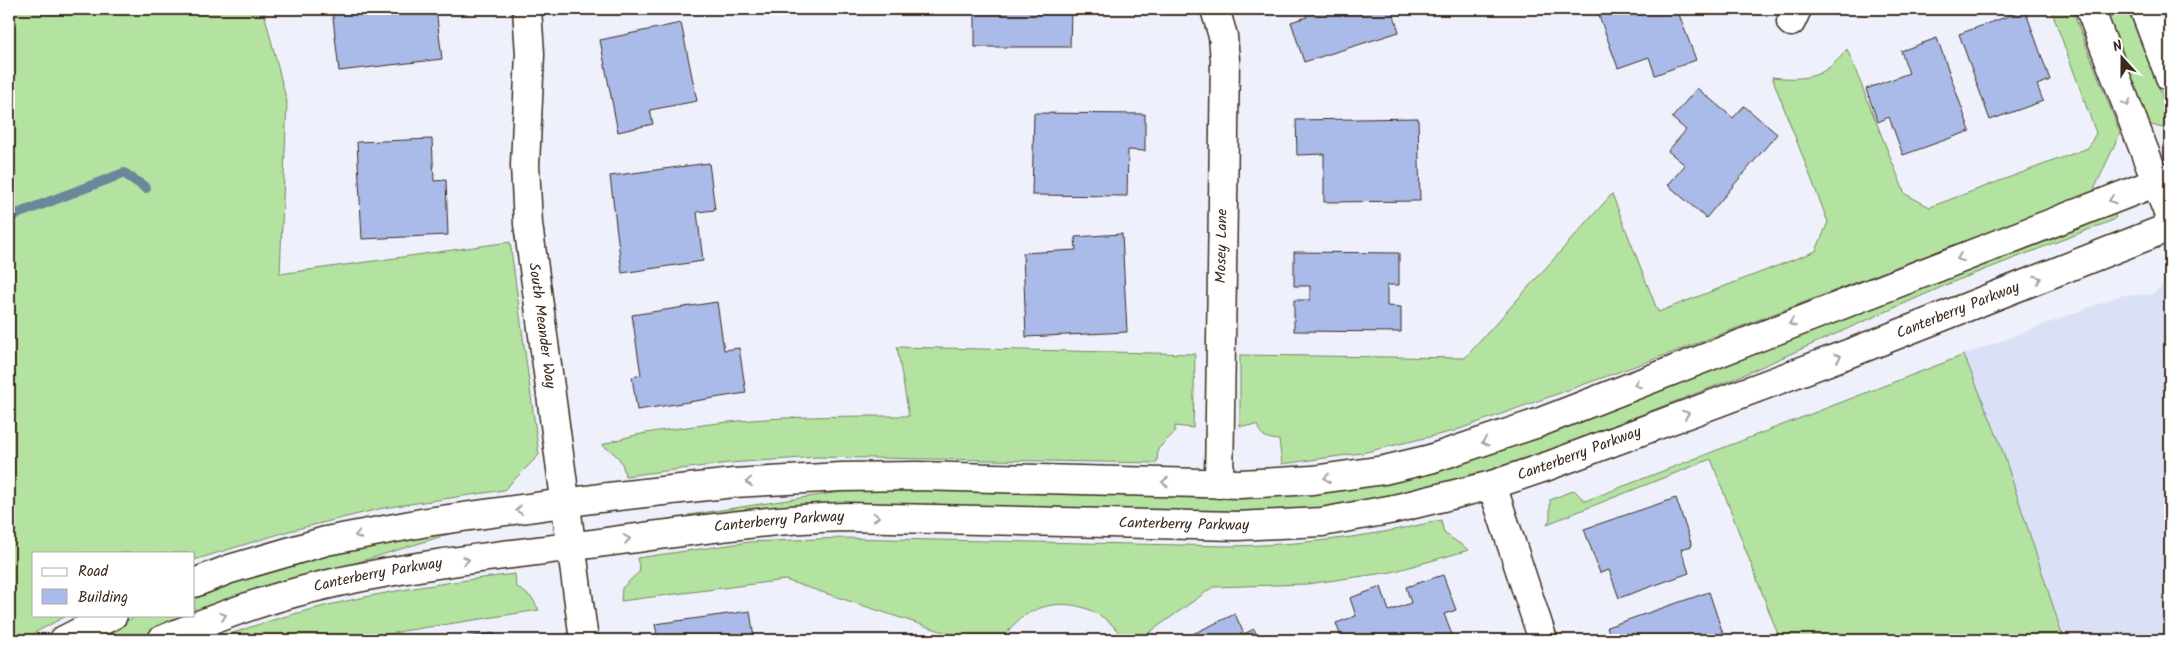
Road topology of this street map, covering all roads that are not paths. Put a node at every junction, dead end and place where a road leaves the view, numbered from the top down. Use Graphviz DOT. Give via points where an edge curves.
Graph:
graph roads {
  1 [pos="527,9"];
  2 [pos="1216,9"];
  3 [pos="2090,9"];
  4 [pos="2144,9"];
  5 [pos="2170,77"];
  6 [pos="2164,180"];
  7 [pos="2170,218"];
  8 [pos="2170,227"];
  9 [pos="1219,484"];
  10 [pos="1492,485"];
  11 [pos="567,503"];
  12 [pos="573,546"];
  13 [pos="195,582"];
  14 [pos="111,616"];
  15 [pos="64,640"];
  16 [pos="162,640"];
  17 [pos="584,640"];
  18 [pos="1543,640"];
  1 -- 11 [label="street, South Meander Way" via="530,54 525,165 528,224"];
  2 -- 9 [label="street, Mosey Lane" via="1225,60"];
  3 -- 6 [label="street, one-way"];
  4 -- 5 [label="street"];
  6 -- 7 [label="street"];
  6 -- 9 [label="street, one-way" via="1459,451 1350,476"];
  10 -- 8 [label="street, Canterberry Parkway, one-way" via="1858,350"];
  9 -- 11 [label="street, one-way" via="841,477 734,483"];
  12 -- 10 [label="street, Canterberry Parkway, one-way" via="818,518 1278,525 1367,514"];
  10 -- 18 [label="street"];
  11 -- 12 [label="street, South Meander Way"];
  11 -- 13 [label="street, one-way" via="420,523 326,541"];
  16 -- 12 [label="street, Canterberry Parkway, one-way" via="221,617 318,587 416,567"];
  12 -- 17 [label="street, South Meander Way"];
  14 -- 15 [label="street"];
}
